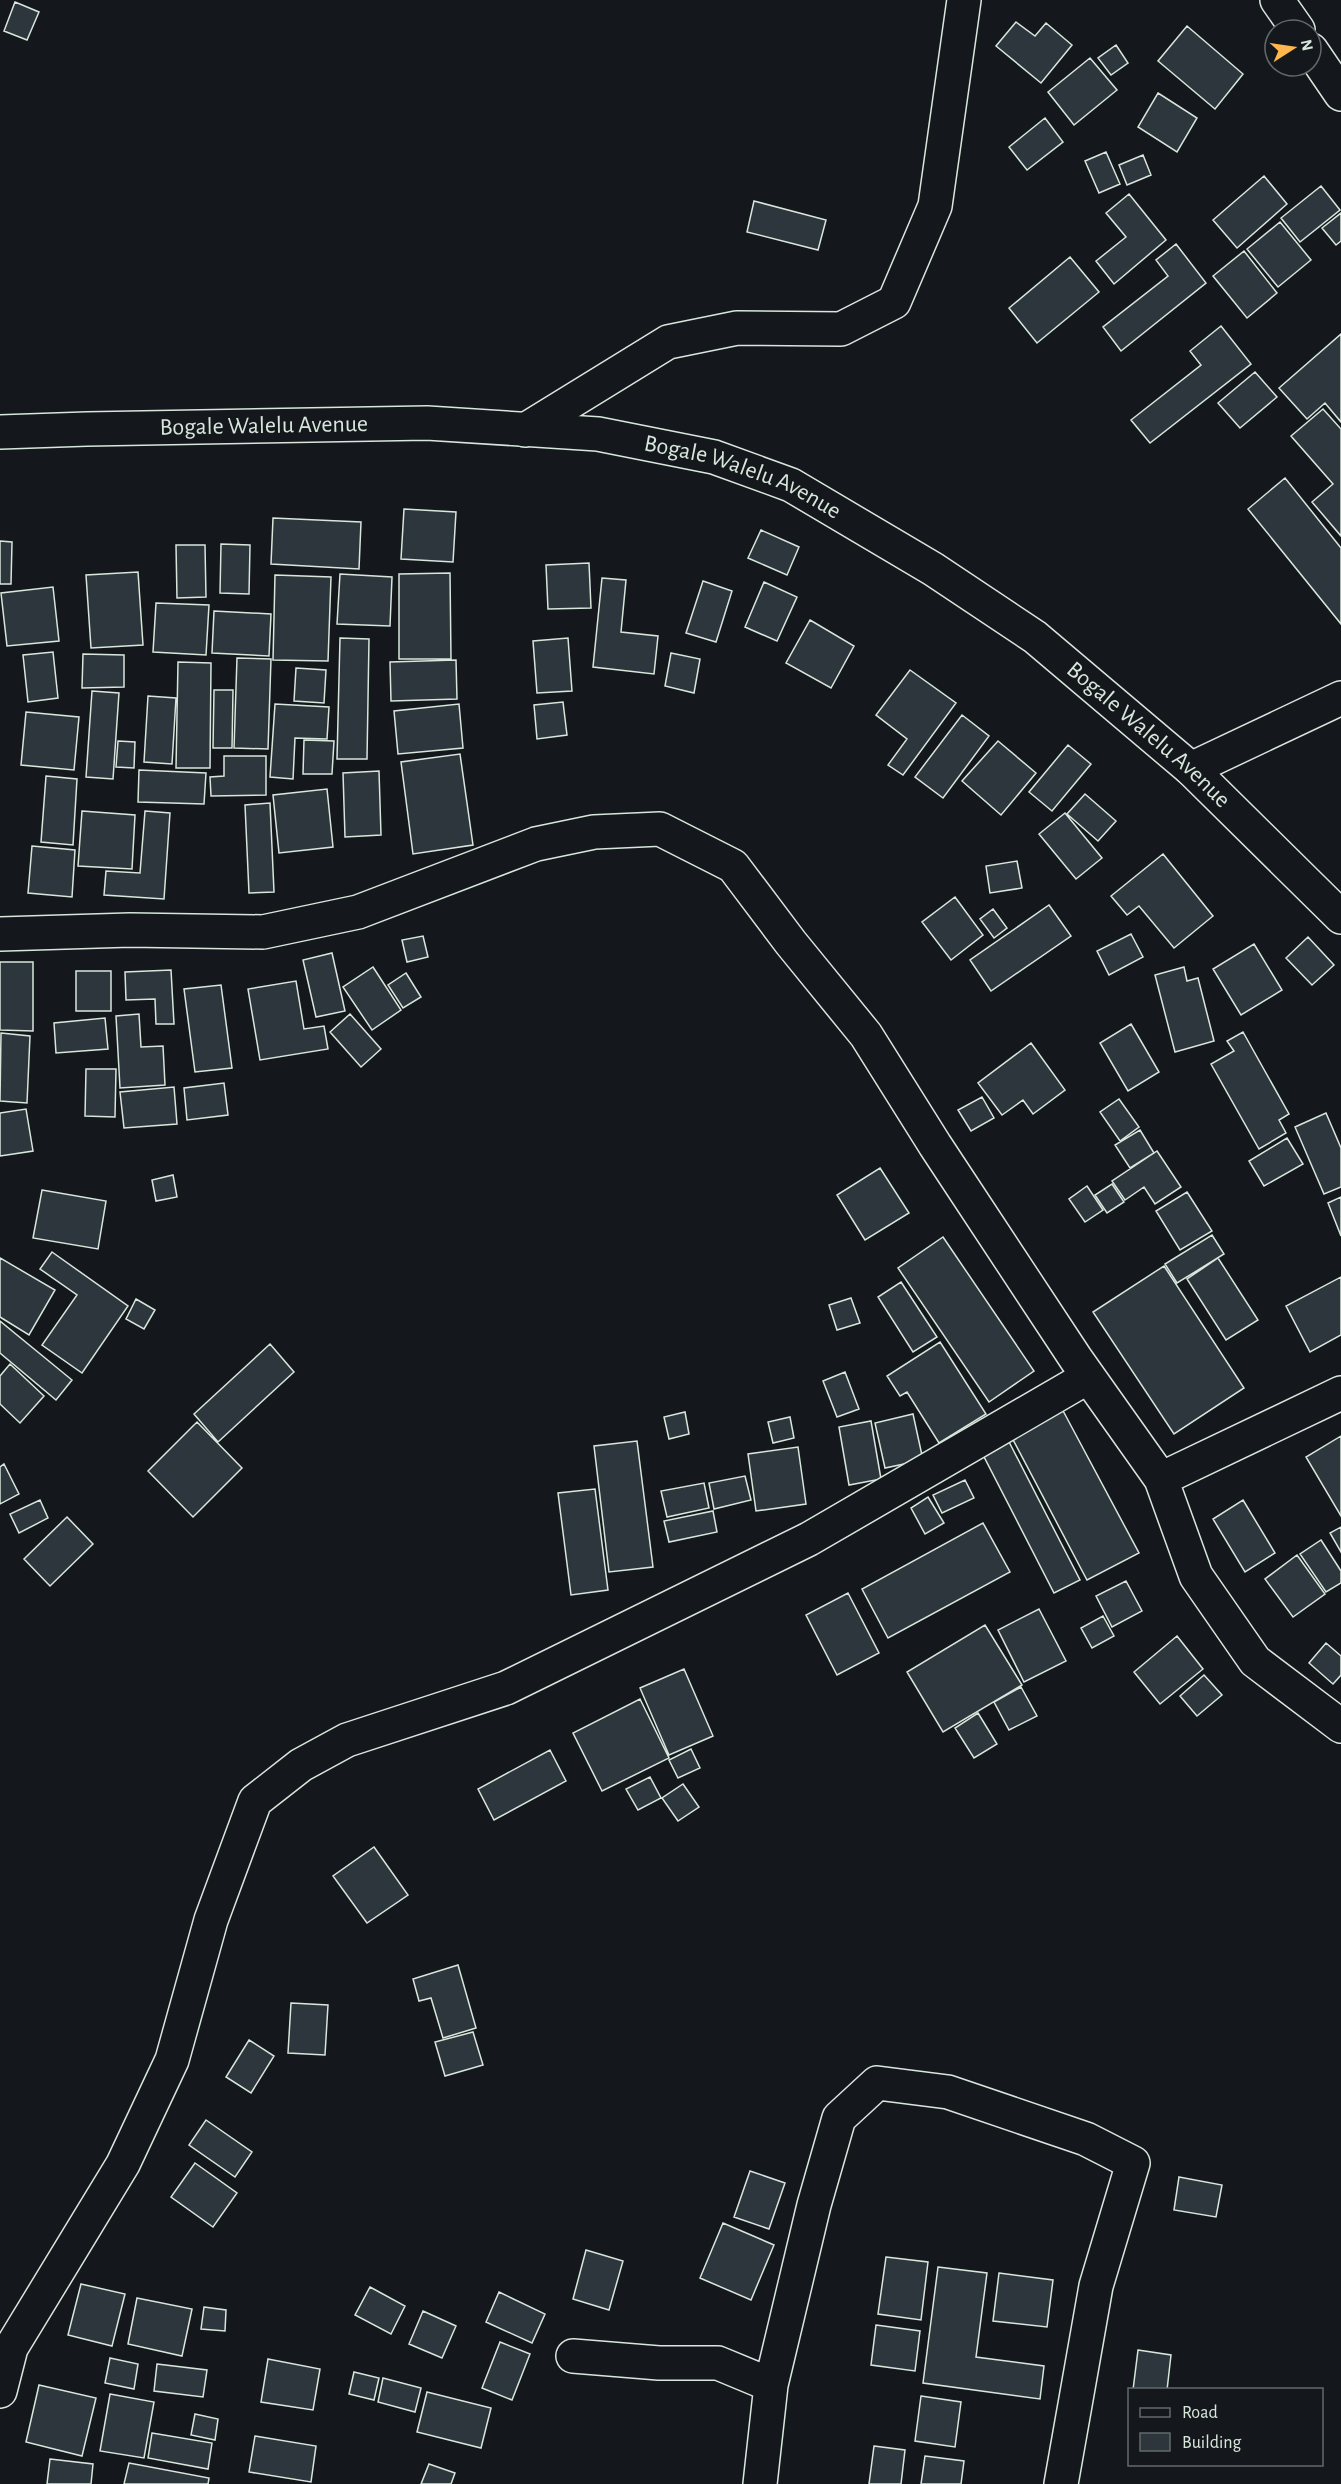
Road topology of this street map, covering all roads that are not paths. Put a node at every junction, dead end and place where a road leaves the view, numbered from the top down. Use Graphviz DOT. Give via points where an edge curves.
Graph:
graph roads {
  1 [pos="964,0"];
  2 [pos="1277,0"];
  3 [pos="1290,18"];
  4 [pos="1323,68"];
  5 [pos="1341,94"];
  6 [pos="525,430"];
  7 [pos="0,432"];
  8 [pos="1341,698"];
  9 [pos="1191,769"];
  10 [pos="1341,917"];
  11 [pos="0,934"];
  12 [pos="1088,1377"];
  13 [pos="1341,1393"];
  14 [pos="1161,1479"];
  15 [pos="1341,1726"];
  16 [pos="573,2356"];
  17 [pos="771,2385"];
  18 [pos="0,2391"];
  19 [pos="760,2484"];
  20 [pos="1061,2484"];
  1 -- 6 [label="main road" via="935,206 894,302 841,329 737,328 668,342"];
  2 -- 3 [label="main road"];
  4 -- 5 [label="main road"];
  6 -- 7 [label="main road, Bogale Walelu Avenue" via="428,423"];
  6 -- 9 [label="main road, Bogale Walelu Avenue" via="598,434 714,457 791,485 933,569 1035,637"];
  8 -- 9 [label="main road"];
  9 -- 10 [label="main road, Bogale Walelu Avenue"];
  11 -- 12 [label="main road" via="130,930 263,932 358,912 536,844 594,832 660,829 733,866 866,1035"];
  12 -- 14 [label="main road"];
  12 -- 18 [label="main road" via="808,1539 506,1688 347,1740 301,1765 255,1801 211,1920 172,2060 123,2164 11,2348"];
  13 -- 14 [label="main road"];
  14 -- 15 [label="main road" via="1196,1576 1255,1661"];
  16 -- 17 [label="main road" via="718,2363"];
  17 -- 19 [label="main road"];
  17 -- 20 [label="main road" via="814,2205 840,2118 877,2084 948,2092 1086,2139 1133,2163 1096,2286"];
}
